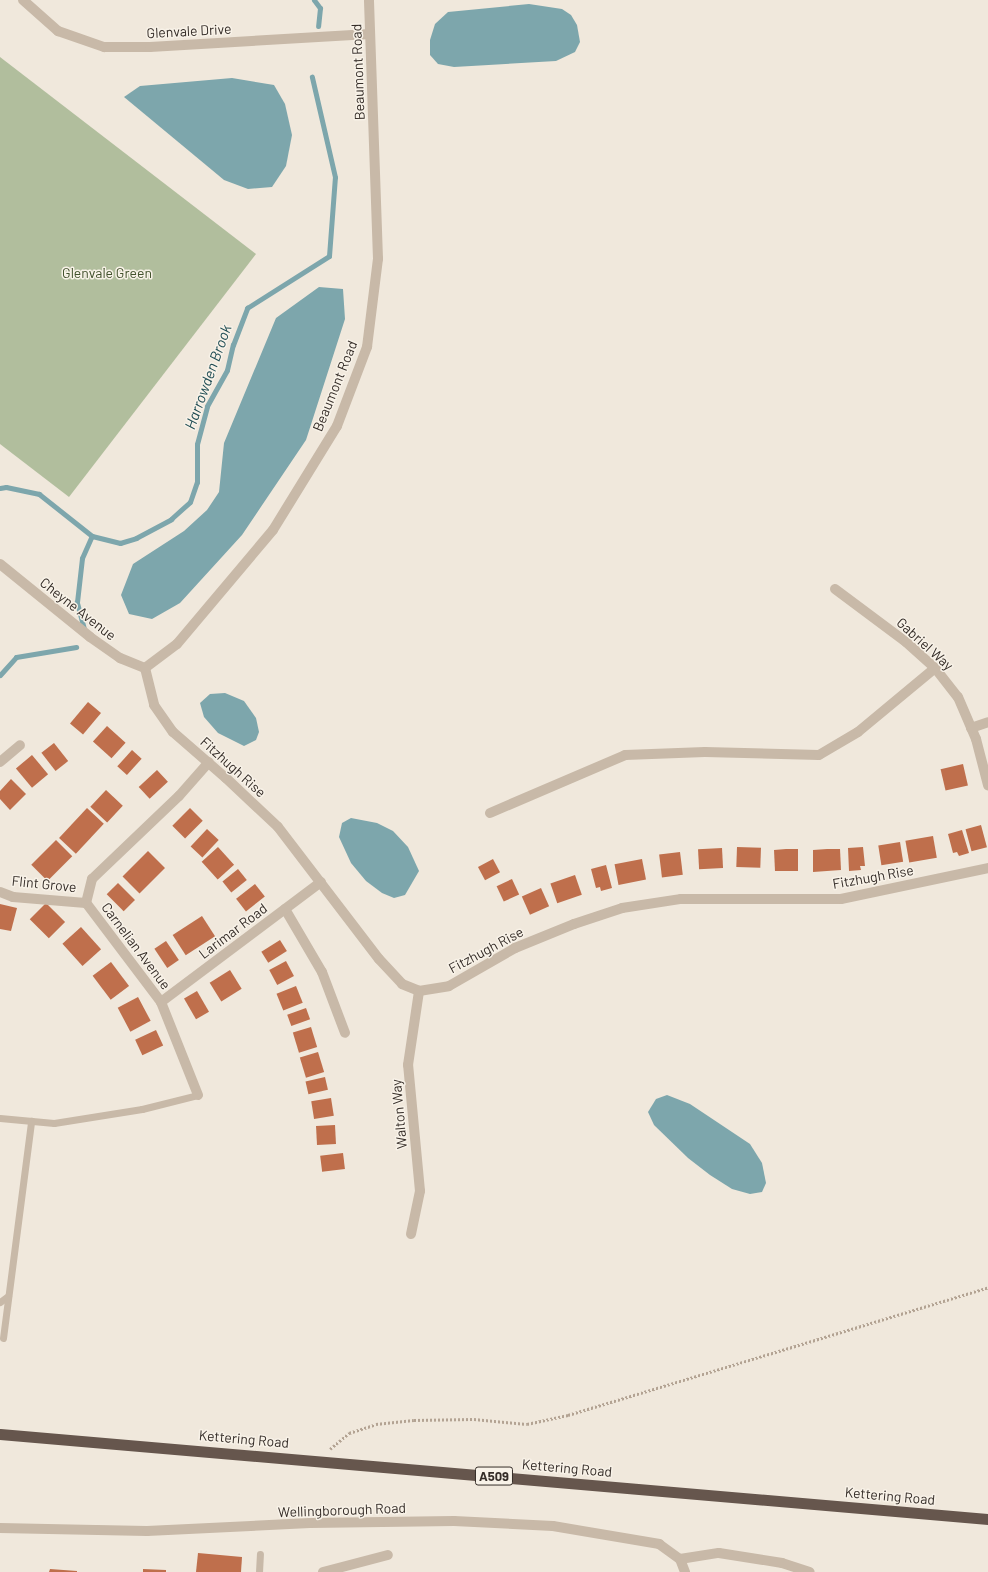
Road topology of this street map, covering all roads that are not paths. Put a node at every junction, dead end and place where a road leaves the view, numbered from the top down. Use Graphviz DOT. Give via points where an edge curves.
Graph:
graph roads {
  1 [pos="23,0"];
  2 [pos="369,0"];
  3 [pos="370,34"];
  4 [pos="0,564"];
  5 [pos="836,588"];
  6 [pos="145,668"];
  7 [pos="935,668"];
  8 [pos="988,722"];
  9 [pos="971,728"];
  10 [pos="20,745"];
  11 [pos="0,762"];
  12 [pos="209,762"];
  13 [pos="988,784"];
  14 [pos="490,813"];
  15 [pos="988,868"];
  16 [pos="321,882"];
  17 [pos="0,892"];
  18 [pos="86,903"];
  19 [pos="285,909"];
  20 [pos="419,991"];
  21 [pos="161,1002"];
  22 [pos="345,1033"];
  23 [pos="198,1095"];
  24 [pos="0,1118"];
  25 [pos="31,1121"];
  26 [pos="412,1234"];
  27 [pos="8,1296"];
  28 [pos="0,1302"];
  29 [pos="3,1338"];
  30 [pos="0,1434"];
  31 [pos="988,1519"];
  32 [pos="0,1528"];
  33 [pos="260,1554"];
  34 [pos="388,1555"];
  35 [pos="680,1559"];
  36 [pos="259,1572"];
  37 [pos="323,1572"];
  38 [pos="685,1572"];
  39 [pos="810,1572"];
  1 -- 3 [label="street, Glenvale Drive" via="58,31 104,47 150,47"];
  2 -- 3 [label="street, Beaumont Road"];
  3 -- 6 [label="street, Beaumont Road" via="378,259 367,347 336,426 273,530 177,644"];
  4 -- 6 [label="street, Cheyne Avenue" via="90,637 120,658"];
  5 -- 7 [label="street, Gabriel Way"];
  6 -- 12 [label="street, Fitzhugh Rise" via="154,705 173,732"];
  7 -- 9 [label="street, Gabriel Way" via="958,697"];
  7 -- 14 [label="street" via="858,732 819,755 705,752 625,755"];
  8 -- 9 [label="street"];
  9 -- 13 [label="street, Gabriel Way"];
  10 -- 11 [label="street"];
  12 -- 16 [label="street, Fitzhugh Rise" via="278,827"];
  12 -- 18 [label="street, Carnelian Avenue" via="179,796 92,878"];
  15 -- 20 [label="street, Fitzhugh Rise" via="841,899 681,899 622,908 515,948 449,986"];
  16 -- 19 [label="street, Larimar Road"];
  16 -- 20 [label="street, Fitzhugh Rise" via="379,959 402,984"];
  17 -- 18 [label="street, Flint Grove" via="13,897"];
  18 -- 21 [label="street, Carnelian Avenue"];
  19 -- 21 [label="street, Larimar Road"];
  19 -- 22 [label="street" via="322,972"];
  20 -- 26 [label="street, Walton Way" via="408,1065 420,1191"];
  21 -- 23 [label="street, Carnelian Avenue"];
  23 -- 25 [label="lane" via="142,1110 54,1123"];
  24 -- 25 [label="lane"];
  25 -- 27 [label="lane"];
  27 -- 28 [label="lane"];
  27 -- 29 [label="lane"];
  30 -- 31 [label="highway, Kettering Road / A509"];
  32 -- 35 [label="street, Wellingborough Road" via="147,1531 310,1523 454,1521 553,1526 659,1544"];
  33 -- 36 [label="lane"];
  34 -- 37 [label="street"];
  35 -- 38 [label="street"];
  35 -- 39 [label="street" via="719,1553 782,1564"];
}
